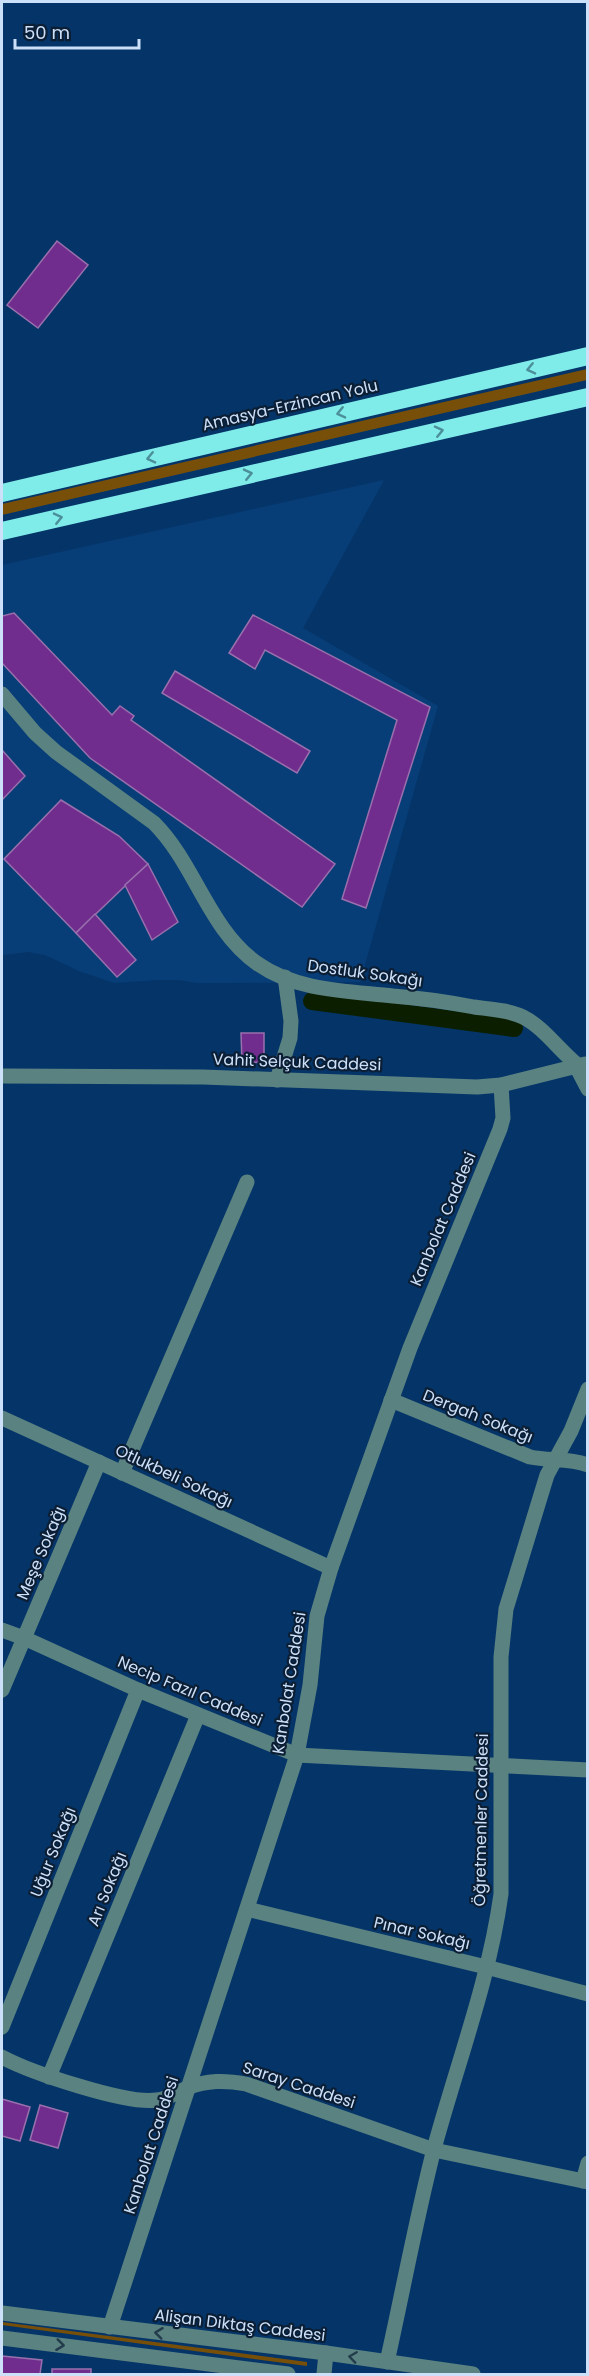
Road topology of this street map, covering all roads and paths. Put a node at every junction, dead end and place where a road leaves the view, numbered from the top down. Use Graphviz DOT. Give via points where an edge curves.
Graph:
graph roads {
  1 [pos="588,356"];
  2 [pos="588,397"];
  3 [pos="2,493"];
  4 [pos="2,531"];
  5 [pos="2,694"];
  6 [pos="285,976"];
  7 [pos="584,1068"];
  8 [pos="2,1076"];
  9 [pos="277,1080"];
  10 [pos="501,1085"];
  11 [pos="588,1089"];
  12 [pos="248,1182"];
  13 [pos="588,1389"];
  14 [pos="391,1400"];
  15 [pos="2,1418"];
  16 [pos="555,1460"];
  17 [pos="99,1462"];
  18 [pos="588,1465"];
  19 [pos="122,1473"];
  20 [pos="331,1568"];
  21 [pos="2,1630"];
  22 [pos="24,1638"];
  23 [pos="2,1690"];
  24 [pos="138,1690"];
  25 [pos="198,1715"];
  26 [pos="297,1755"];
  27 [pos="499,1765"];
  28 [pos="588,1770"];
  29 [pos="247,1909"];
  30 [pos="486,1967"];
  31 [pos="588,1994"];
  32 [pos="2,2026"];
  33 [pos="2,2057"];
  34 [pos="49,2077"];
  35 [pos="189,2087"];
  36 [pos="434,2150"];
  37 [pos="588,2163"];
  38 [pos="585,2182"];
  39 [pos="2,2313"];
  40 [pos="110,2326"];
  41 [pos="2,2338"];
  42 [pos="326,2354"];
  43 [pos="387,2362"];
  44 [pos="288,2374"];
  45 [pos="324,2374"];
  46 [pos="473,2374"];
  1 -- 3 [label="highway, Amasya-Erzincan Yolu, one-way"];
  4 -- 2 [label="highway, one-way"];
  5 -- 6 [label="street, Dostluk Sokağı" via="56,752 160,829 180,853 224,932 260,965"];
  6 -- 7 [label="street, Dostluk Sokağı" via="327,989 435,1000 522,1016"];
  6 -- 9 [label="street" via="290,1038"];
  7 -- 10 [label="street, Vahit Selçuk Caddesi"];
  7 -- 11 [label="street, Dostluk Sokağı"];
  8 -- 9 [label="street, Vahit Selçuk Caddesi"];
  9 -- 10 [label="street, Vahit Selçuk Caddesi" via="477,1088"];
  10 -- 14 [label="street, Kanbolat Caddesi" via="500,1128"];
  12 -- 19 [label="street"];
  13 -- 16 [label="street, Öğretmenler Caddesi"];
  14 -- 16 [label="street, Dergah Sokağı" via="513,1451"];
  14 -- 20 [label="street, Kanbolat Caddesi"];
  15 -- 17 [label="street, Otlukbeli Sokağı"];
  16 -- 18 [label="street, Dergah Sokağı"];
  16 -- 27 [label="street, Öğretmenler Caddesi" via="506,1609"];
  17 -- 19 [label="street, Otlukbeli Sokağı"];
  17 -- 22 [label="street, Meşe Sokağı"];
  19 -- 20 [label="street, Otlukbeli Sokağı"];
  20 -- 26 [label="street, Kanbolat Caddesi" via="317,1616"];
  21 -- 22 [label="street, Necip Fazıl Caddesi"];
  22 -- 23 [label="street, Meşe Sokağı"];
  22 -- 24 [label="street, Necip Fazıl Caddesi"];
  24 -- 25 [label="street, Necip Fazıl Caddesi"];
  24 -- 32 [label="street, Uğur Sokağı"];
  25 -- 26 [label="street, Necip Fazıl Caddesi"];
  25 -- 34 [label="street, Arı Sokağı"];
  26 -- 27 [label="street, Necip Fazıl Caddesi"];
  26 -- 29 [label="street, Kanbolat Caddesi"];
  27 -- 28 [label="street, Necip Fazıl Caddesi"];
  27 -- 30 [label="street, Öğretmenler Caddesi" via="501,1894"];
  29 -- 30 [label="street, Pınar Sokağı"];
  29 -- 35 [label="street, Kanbolat Caddesi"];
  30 -- 31 [label="street, Pınar Sokağı"];
  30 -- 36 [label="street, Öğretmenler Caddesi"];
  33 -- 34 [label="street, Saray Caddesi"];
  34 -- 35 [label="street, Saray Caddesi" via="144,2100 158,2100"];
  35 -- 36 [label="street, Saray Caddesi" via="214,2081 246,2084"];
  35 -- 40 [label="street, Kanbolat Caddesi"];
  36 -- 38 [label="street, Saray Caddesi"];
  36 -- 43 [label="street, Öğretmenler Caddesi"];
  37 -- 38 [label="street"];
  39 -- 40 [label="street, Alişan Diktaş Caddesi"];
  42 -- 40 [label="street, Alişan Diktaş Caddesi, one-way"];
  41 -- 44 [label="street, one-way"];
  43 -- 42 [label="street, Alişan Diktaş Caddesi, one-way"];
  42 -- 45 [label="street"];
  43 -- 46 [label="street, Alişan Diktaş Caddesi"];
}
